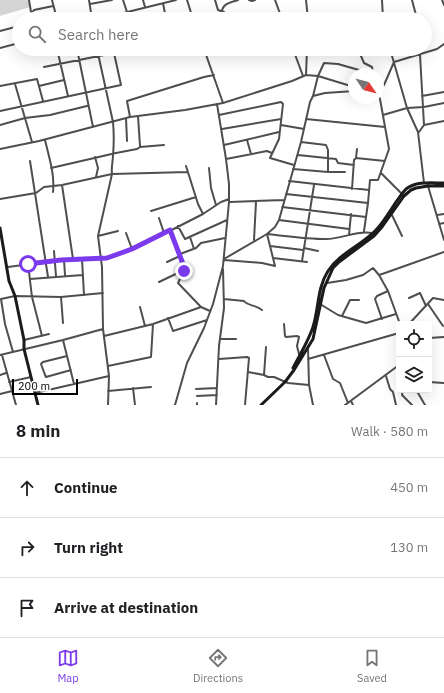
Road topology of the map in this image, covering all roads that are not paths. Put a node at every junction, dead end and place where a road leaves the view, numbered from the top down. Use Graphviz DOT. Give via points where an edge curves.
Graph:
graph roads {
  1 [pos="28,0"];
  2 [pos="52,0"];
  3 [pos="89,0"];
  4 [pos="112,0"];
  5 [pos="123,0"];
  6 [pos="143,0"];
  7 [pos="161,0"];
  8 [pos="176,0"];
  9 [pos="187,0"];
  10 [pos="215,0"];
  11 [pos="238,0"];
  12 [pos="249,0"];
  13 [pos="255,0"];
  14 [pos="275,0"];
  15 [pos="306,0"];
  16 [pos="382,0"];
  17 [pos="412,0"];
  18 [pos="442,0"];
  19 [pos="90,4"];
  20 [pos="163,4"];
  21 [pos="444,4"];
  22 [pos="53,6"];
  23 [pos="145,8"];
  24 [pos="222,11"];
  25 [pos="32,12"];
  26 [pos="33,12"];
  27 [pos="55,12"];
  28 [pos="91,12"];
  29 [pos="127,12"];
  30 [pos="165,12"];
  31 [pos="191,12"];
  32 [pos="279,12"];
  33 [pos="307,12"];
  34 [pos="382,12"];
  35 [pos="415,12"];
  36 [pos="12,28"];
  37 [pos="0,31"];
  38 [pos="444,44"];
  39 [pos="12,45"];
  40 [pos="0,48"];
  41 [pos="432,51"];
  42 [pos="58,56"];
  43 [pos="77,56"];
  44 [pos="98,56"];
  45 [pos="117,56"];
  46 [pos="207,56"];
  47 [pos="295,56"];
  48 [pos="307,56"];
  49 [pos="361,56"];
  50 [pos="392,56"];
  51 [pos="414,56"];
  52 [pos="420,56"];
  53 [pos="78,60"];
  54 [pos="394,62"];
  55 [pos="60,64"];
  56 [pos="44,67"];
  57 [pos="352,68"];
  58 [pos="372,68"];
  59 [pos="214,75"];
  60 [pos="306,75"];
  61 [pos="302,76"];
  62 [pos="318,76"];
  63 [pos="64,80"];
  64 [pos="15,84"];
  65 [pos="348,85"];
  66 [pos="384,85"];
  67 [pos="0,86"];
  68 [pos="39,86"];
  69 [pos="105,88"];
  70 [pos="348,91"];
  71 [pos="85,92"];
  72 [pos="444,92"];
  73 [pos="68,96"];
  74 [pos="313,96"];
  75 [pos="422,96"];
  76 [pos="43,102"];
  77 [pos="223,103"];
  78 [pos="444,103"];
  79 [pos="217,104"];
  80 [pos="381,104"];
  81 [pos="20,106"];
  82 [pos="88,106"];
  83 [pos="424,107"];
  84 [pos="407,108"];
  85 [pos="0,111"];
  86 [pos="219,115"];
  87 [pos="383,115"];
  88 [pos="138,116"];
  89 [pos="130,117"];
  90 [pos="25,118"];
  91 [pos="126,118"];
  92 [pos="281,119"];
  93 [pos="306,119"];
  94 [pos="444,121"];
  95 [pos="113,122"];
  96 [pos="0,125"];
  97 [pos="281,125"];
  98 [pos="424,125"];
  99 [pos="93,127"];
  100 [pos="385,127"];
  101 [pos="222,129"];
  102 [pos="304,129"];
  103 [pos="279,132"];
  104 [pos="418,132"];
  105 [pos="45,140"];
  106 [pos="247,140"];
  107 [pos="127,141"];
  108 [pos="32,142"];
  109 [pos="301,142"];
  110 [pos="164,145"];
  111 [pos="224,145"];
  112 [pos="140,147"];
  113 [pos="0,149"];
  114 [pos="357,149"];
  115 [pos="113,153"];
  116 [pos="272,153"];
  117 [pos="251,154"];
  118 [pos="298,156"];
  119 [pos="95,157"];
  120 [pos="356,158"];
  121 [pos="226,159"];
  122 [pos="328,159"];
  123 [pos="385,160"];
  124 [pos="30,161"];
  125 [pos="294,165"];
  126 [pos="354,165"];
  127 [pos="186,166"];
  128 [pos="51,168"];
  129 [pos="208,168"];
  130 [pos="293,169"];
  131 [pos="188,172"];
  132 [pos="328,172"];
  133 [pos="345,172"];
  134 [pos="381,173"];
  135 [pos="112,174"];
  136 [pos="96,177"];
  137 [pos="289,181"];
  138 [pos="424,183"];
  139 [pos="62,184"];
  140 [pos="54,185"];
  141 [pos="314,185"];
  142 [pos="444,185"];
  143 [pos="428,186"];
  144 [pos="352,189"];
  145 [pos="369,190"];
  146 [pos="53,192"];
  147 [pos="36,193"];
  148 [pos="286,194"];
  149 [pos="402,194"];
  150 [pos="196,197"];
  151 [pos="311,197"];
  152 [pos="0,199"];
  153 [pos="284,200"];
  154 [pos="229,201"];
  155 [pos="256,202"];
  156 [pos="368,203"];
  157 [pos="216,205"];
  158 [pos="282,207"];
  159 [pos="151,211"];
  160 [pos="309,211"];
  161 [pos="203,214"];
  162 [pos="351,214"];
  163 [pos="392,214"];
  164 [pos="444,214"];
  165 [pos="437,215"];
  166 [pos="366,217"];
  167 [pos="159,218"];
  168 [pos="227,220"];
  169 [pos="279,220"];
  170 [pos="444,223"];
  171 [pos="307,224"];
  172 [pos="439,224"];
  173 [pos="178,226"];
  174 [pos="0,228"];
  175 [pos="349,229"];
  176 [pos="170,230"];
  177 [pos="118,231"];
  178 [pos="364,231"];
  179 [pos="126,233"];
  180 [pos="164,233"];
  181 [pos="373,233"];
  182 [pos="267,234"];
  183 [pos="348,235"];
  184 [pos="98,236"];
  185 [pos="402,236"];
  186 [pos="190,237"];
  187 [pos="305,237"];
  188 [pos="225,238"];
  189 [pos="254,240"];
  190 [pos="444,240"];
  191 [pos="270,246"];
  192 [pos="132,249"];
  193 [pos="194,249"];
  194 [pos="304,249"];
  195 [pos="4,250"];
  196 [pos="0,251"];
  197 [pos="54,251"];
  198 [pos="318,251"];
  199 [pos="444,252"];
  200 [pos="180,255"];
  201 [pos="100,258"];
  202 [pos="273,258"];
  203 [pos="82,259"];
  204 [pos="64,260"];
  205 [pos="73,260"];
  206 [pos="224,260"];
  207 [pos="55,261"];
  208 [pos="302,261"];
  209 [pos="46,262"];
  210 [pos="168,262"];
  211 [pos="307,262"];
  212 [pos="28,264"];
  213 [pos="223,266"];
  214 [pos="8,267"];
  215 [pos="184,271"];
  216 [pos="65,275"];
  217 [pos="83,275"];
  218 [pos="379,275"];
  219 [pos="56,276"];
  220 [pos="48,277"];
  221 [pos="30,279"];
  222 [pos="159,282"];
  223 [pos="326,283"];
  224 [pos="388,291"];
  225 [pos="103,293"];
  226 [pos="84,295"];
  227 [pos="15,296"];
  228 [pos="32,297"];
  229 [pos="61,297"];
  230 [pos="409,298"];
  231 [pos="224,299"];
  232 [pos="359,300"];
  233 [pos="444,300"];
  234 [pos="320,304"];
  235 [pos="427,305"];
  236 [pos="140,307"];
  237 [pos="201,307"];
  238 [pos="262,310"];
  239 [pos="210,311"];
  240 [pos="396,314"];
  241 [pos="342,316"];
  242 [pos="168,318"];
  243 [pos="382,319"];
  244 [pos="206,320"];
  245 [pos="399,321"];
  246 [pos="412,321"];
  247 [pos="63,323"];
  248 [pos="153,324"];
  249 [pos="284,324"];
  250 [pos="145,326"];
  251 [pos="443,326"];
  252 [pos="103,329"];
  253 [pos="49,334"];
  254 [pos="396,334"];
  255 [pos="42,336"];
  256 [pos="104,336"];
  257 [pos="432,338"];
  258 [pos="444,338"];
  259 [pos="221,339"];
  260 [pos="236,339"];
  261 [pos="24,340"];
  262 [pos="64,340"];
  263 [pos="266,346"];
  264 [pos="308,346"];
  265 [pos="24,349"];
  266 [pos="13,352"];
  267 [pos="1,355"];
  268 [pos="300,355"];
  269 [pos="324,355"];
  270 [pos="67,356"];
  271 [pos="219,359"];
  272 [pos="308,359"];
  273 [pos="108,366"];
  274 [pos="396,368"];
  275 [pos="71,370"];
  276 [pos="248,372"];
  277 [pos="6,373"];
  278 [pos="0,375"];
  279 [pos="264,375"];
  280 [pos="108,376"];
  281 [pos="290,376"];
  282 [pos="386,376"];
  283 [pos="31,377"];
  284 [pos="9,382"];
  285 [pos="285,382"];
  286 [pos="432,382"];
  287 [pos="444,383"];
  288 [pos="74,384"];
  289 [pos="309,385"];
  290 [pos="151,387"];
  291 [pos="132,388"];
  292 [pos="217,388"];
  293 [pos="196,389"];
  294 [pos="12,390"];
  295 [pos="108,391"];
  296 [pos="35,393"];
  297 [pos="402,393"];
  298 [pos="418,393"];
  299 [pos="0,394"];
  300 [pos="216,395"];
  301 [pos="197,396"];
  302 [pos="351,401"];
  303 [pos="346,404"];
  304 [pos="16,405"];
  305 [pos="38,405"];
  306 [pos="108,405"];
  307 [pos="135,405"];
  308 [pos="175,405"];
  309 [pos="216,405"];
  310 [pos="245,405"];
  311 [pos="261,405"];
  312 [pos="313,405"];
  313 [pos="353,405"];
  314 [pos="396,405"];
  315 [pos="412,405"];
  316 [pos="425,405"];
  1 -- 25 [label="street"];
  2 -- 22 [label="street"];
  3 -- 19 [label="street"];
  4 -- 19 [label="street"];
  5 -- 29 [label="street"];
  6 -- 23 [label="street"];
  7 -- 20 [label="street"];
  8 -- 20 [label="street"];
  9 -- 31 [label="street"];
  10 -- 24 [label="street" via="218,10"];
  11 -- 24 [label="street" via="225,5"];
  12 -- 13 [label="street"];
  14 -- 32 [label="street"];
  15 -- 33 [label="street"];
  16 -- 34 [label="street"];
  17 -- 35 [label="street"];
  18 -- 21 [label="street"];
  19 -- 28 [label="street"];
  20 -- 23 [label="street"];
  20 -- 30 [label="street"];
  22 -- 26 [label="street"];
  22 -- 27 [label="street"];
  23 -- 29 [label="street"];
  36 -- 37 [label="street"];
  38 -- 41 [label="street"];
  39 -- 40 [label="street"];
  42 -- 55 [label="street"];
  43 -- 53 [label="street"];
  44 -- 53 [label="street"];
  44 -- 69 [label="street"];
  45 -- 69 [label="street" via="121,85"];
  46 -- 59 [label="street"];
  47 -- 61 [label="street"];
  48 -- 60 [label="street"];
  49 -- 58 [label="street" via="364,63"];
  50 -- 54 [label="street"];
  51 -- 54 [label="street"];
  52 -- 75 [label="street"];
  53 -- 55 [label="street"];
  53 -- 71 [label="street"];
  54 -- 66 [label="street"];
  54 -- 84 [label="street"];
  55 -- 56 [label="street"];
  55 -- 63 [label="street"];
  57 -- 62 [label="street" via="324,63"];
  59 -- 77 [label="street"];
  59 -- 89 [label="street" via="127,101"];
  60 -- 61 [label="street"];
  60 -- 62 [label="street"];
  61 -- 77 [label="street"];
  62 -- 65 [label="street"];
  62 -- 74 [label="street"];
  63 -- 68 [label="street"];
  63 -- 73 [label="street"];
  64 -- 67 [label="street"];
  64 -- 68 [label="street" via="37,79"];
  64 -- 81 [label="street"];
  68 -- 76 [label="street"];
  69 -- 71 [label="street"];
  69 -- 95 [label="street"];
  70 -- 74 [label="street"];
  71 -- 73 [label="street"];
  71 -- 82 [label="street"];
  72 -- 75 [label="street"];
  73 -- 76 [label="street"];
  74 -- 93 [label="street"];
  75 -- 83 [label="street"];
  76 -- 81 [label="street"];
  77 -- 79 [label="street"];
  78 -- 83 [label="street"];
  79 -- 86 [label="street"];
  79 -- 88 [label="street"];
  80 -- 87 [label="street"];
  81 -- 85 [label="street"];
  81 -- 90 [label="street"];
  82 -- 90 [label="street"];
  82 -- 99 [label="street"];
  83 -- 84 [label="street"];
  83 -- 98 [label="street"];
  84 -- 87 [label="street"];
  84 -- 104 [label="street"];
  86 -- 92 [label="street" via="281,102 284,108"];
  86 -- 101 [label="street"];
  87 -- 100 [label="street"];
  88 -- 89 [label="street"];
  88 -- 112 [label="street"];
  89 -- 91 [label="street"];
  90 -- 96 [label="street"];
  90 -- 108 [label="street"];
  91 -- 95 [label="street"];
  91 -- 107 [label="street"];
  92 -- 97 [label="street"];
  92 -- 101 [label="street"];
  93 -- 100 [label="street"];
  93 -- 102 [label="street"];
  94 -- 98 [label="street"];
  95 -- 99 [label="street"];
  95 -- 115 [label="street"];
  97 -- 102 [label="street"];
  97 -- 103 [label="street"];
  98 -- 104 [label="street"];
  99 -- 105 [label="street"];
  100 -- 123 [label="street" via="389,149"];
  101 -- 111 [label="street"];
  102 -- 109 [label="street"];
  103 -- 106 [label="street"];
  103 -- 116 [label="street" via="279,139"];
  104 -- 138 [label="street"];
  105 -- 108 [label="street"];
  105 -- 128 [label="street"];
  106 -- 111 [label="street"];
  106 -- 117 [label="street"];
  108 -- 113 [label="street"];
  109 -- 118 [label="street"];
  109 -- 122 [label="street" via="326,145"];
  110 -- 112 [label="street"];
  111 -- 121 [label="street"];
  112 -- 115 [label="street"];
  114 -- 120 [label="street"];
  115 -- 119 [label="street"];
  115 -- 135 [label="street"];
  116 -- 117 [label="street" via="267,151"];
  116 -- 125 [label="street" via="270,158"];
  117 -- 121 [label="street"];
  118 -- 122 [label="street"];
  118 -- 125 [label="street"];
  119 -- 128 [label="street"];
  119 -- 136 [label="street" via="98,168"];
  120 -- 123 [label="street"];
  120 -- 126 [label="street"];
  121 -- 154 [label="street"];
  122 -- 126 [label="street"];
  122 -- 132 [label="street"];
  123 -- 134 [label="street"];
  124 -- 147 [label="street"];
  125 -- 130 [label="street"];
  126 -- 144 [label="street"];
  127 -- 131 [label="street"];
  128 -- 140 [label="street"];
  129 -- 157 [label="street"];
  130 -- 132 [label="street"];
  130 -- 137 [label="street"];
  131 -- 135 [label="street"];
  131 -- 150 [label="street"];
  132 -- 133 [label="street"];
  134 -- 145 [label="street" via="378,180 370,180"];
  134 -- 149 [label="street"];
  135 -- 136 [label="street"];
  135 -- 184 [label="street"];
  136 -- 139 [label="street"];
  137 -- 141 [label="street"];
  137 -- 148 [label="street"];
  138 -- 142 [label="main road"];
  138 -- 149 [label="main road" via="411,186"];
  139 -- 140 [label="street"];
  139 -- 205 [label="street"];
  140 -- 146 [label="street"];
  140 -- 147 [label="street" via="44,187"];
  141 -- 144 [label="street"];
  141 -- 151 [label="street"];
  142 -- 143 [label="main road"];
  143 -- 163 [label="main road" via="410,190"];
  143 -- 165 [label="street"];
  144 -- 145 [label="street"];
  145 -- 156 [label="street"];
  147 -- 152 [label="street"];
  147 -- 209 [label="street"];
  148 -- 151 [label="street"];
  148 -- 153 [label="street"];
  149 -- 181 [label="main road"];
  150 -- 159 [label="street"];
  150 -- 161 [label="street"];
  151 -- 156 [label="street"];
  151 -- 160 [label="street"];
  153 -- 155 [label="street"];
  153 -- 158 [label="street"];
  154 -- 155 [label="street"];
  154 -- 157 [label="street"];
  154 -- 168 [label="street"];
  155 -- 189 [label="street"];
  156 -- 166 [label="street"];
  157 -- 161 [label="street"];
  158 -- 160 [label="street"];
  158 -- 169 [label="street"];
  160 -- 162 [label="street"];
  160 -- 171 [label="street"];
  161 -- 173 [label="street"];
  162 -- 166 [label="street"];
  162 -- 175 [label="street"];
  163 -- 185 [label="street"];
  163 -- 223 [label="main road" via="374,236 333,268"];
  164 -- 165 [label="street"];
  165 -- 172 [label="street"];
  166 -- 178 [label="street"];
  167 -- 180 [label="street"];
  168 -- 186 [label="street"];
  168 -- 188 [label="street"];
  169 -- 171 [label="street"];
  169 -- 182 [label="street"];
  170 -- 172 [label="street"];
  171 -- 175 [label="street"];
  171 -- 187 [label="street"];
  172 -- 190 [label="street"];
  173 -- 176 [label="street"];
  173 -- 186 [label="street" via="184,239"];
  174 -- 195 [label="main road"];
  175 -- 183 [label="street"];
  176 -- 180 [label="street"];
  176 -- 200 [label="street"];
  177 -- 184 [label="street"];
  178 -- 181 [label="street"];
  178 -- 183 [label="street"];
  179 -- 192 [label="street"];
  180 -- 192 [label="street"];
  181 -- 268 [label="main road" via="340,256 328,271 321,288 313,326"];
  182 -- 187 [label="street"];
  182 -- 189 [label="street"];
  182 -- 191 [label="street"];
  183 -- 187 [label="street" via="328,239"];
  184 -- 201 [label="street"];
  186 -- 193 [label="street"];
  187 -- 194 [label="street"];
  188 -- 193 [label="street" via="201,243"];
  188 -- 206 [label="street"];
  189 -- 206 [label="street"];
  191 -- 194 [label="street"];
  191 -- 202 [label="street"];
  192 -- 201 [label="street"];
  193 -- 200 [label="street"];
  194 -- 198 [label="street"];
  194 -- 208 [label="street"];
  195 -- 196 [label="street"];
  195 -- 214 [label="main road"];
  197 -- 207 [label="street"];
  199 -- 218 [label="street"];
  200 -- 210 [label="street"];
  200 -- 215 [label="street"];
  201 -- 203 [label="street"];
  201 -- 225 [label="street"];
  202 -- 206 [label="street" via="275,266"];
  202 -- 208 [label="street"];
  203 -- 205 [label="street"];
  203 -- 217 [label="street"];
  204 -- 205 [label="street"];
  204 -- 207 [label="street"];
  204 -- 216 [label="street"];
  206 -- 213 [label="street"];
  207 -- 209 [label="street"];
  207 -- 219 [label="street"];
  208 -- 211 [label="street"];
  209 -- 212 [label="street"];
  209 -- 220 [label="street"];
  212 -- 214 [label="street"];
  212 -- 221 [label="street"];
  213 -- 231 [label="street"];
  213 -- 239 [label="street"];
  214 -- 227 [label="main road" via="9,281"];
  215 -- 222 [label="street"];
  215 -- 237 [label="street" via="178,283"];
  216 -- 217 [label="street"];
  216 -- 219 [label="street"];
  217 -- 226 [label="street"];
  218 -- 223 [label="street" via="373,268 362,275"];
  218 -- 224 [label="street"];
  219 -- 220 [label="street"];
  220 -- 221 [label="street"];
  221 -- 228 [label="street"];
  223 -- 234 [label="main road"];
  224 -- 240 [label="street"];
  224 -- 243 [label="street" via="376,298"];
  225 -- 226 [label="street"];
  225 -- 252 [label="street"];
  226 -- 229 [label="street"];
  227 -- 228 [label="street"];
  227 -- 261 [label="main road"];
  227 -- 266 [label="street" via="1,299"];
  228 -- 229 [label="street"];
  228 -- 255 [label="street"];
  229 -- 247 [label="street"];
  230 -- 235 [label="street" via="420,293"];
  231 -- 238 [label="street" via="244,301"];
  231 -- 259 [label="street"];
  232 -- 241 [label="street" via="350,300"];
  233 -- 235 [label="street" via="433,298"];
  234 -- 241 [label="street"];
  234 -- 264 [label="main road" via="315,333"];
  235 -- 246 [label="street"];
  235 -- 251 [label="street"];
  236 -- 250 [label="street"];
  237 -- 239 [label="street"];
  237 -- 242 [label="street"];
  239 -- 244 [label="street"];
  240 -- 243 [label="street"];
  240 -- 245 [label="street"];
  241 -- 243 [label="street" via="366,323"];
  242 -- 244 [label="street" via="173,331"];
  242 -- 248 [label="street"];
  244 -- 308 [label="street" via="187,363"];
  248 -- 250 [label="street"];
  248 -- 273 [label="street" via="151,357"];
  249 -- 268 [label="street" via="284,336 299,338"];
  250 -- 256 [label="street"];
  252 -- 256 [label="street"];
  252 -- 262 [label="street"];
  253 -- 255 [label="street"];
  254 -- 269 [label="street"];
  255 -- 261 [label="street"];
  256 -- 273 [label="street"];
  257 -- 258 [label="street"];
  259 -- 260 [label="street"];
  259 -- 271 [label="street"];
  261 -- 265 [label="main road"];
  262 -- 265 [label="street"];
  262 -- 270 [label="street"];
  263 -- 279 [label="street"];
  264 -- 272 [label="street"];
  264 -- 281 [label="main road"];
  265 -- 266 [label="street"];
  265 -- 283 [label="main road"];
  266 -- 267 [label="street"];
  267 -- 277 [label="street"];
  268 -- 281 [label="main road"];
  269 -- 272 [label="street"];
  269 -- 303 [label="street" via="333,379 340,382"];
  270 -- 275 [label="street"];
  270 -- 275 [label="street" via="41,364 46,377"];
  271 -- 276 [label="street" via="247,357"];
  271 -- 292 [label="street"];
  272 -- 289 [label="street"];
  273 -- 280 [label="street"];
  274 -- 282 [label="street"];
  275 -- 288 [label="street"];
  276 -- 279 [label="street"];
  276 -- 310 [label="street"];
  277 -- 278 [label="street"];
  277 -- 284 [label="street"];
  279 -- 285 [label="street"];
  280 -- 288 [label="street"];
  280 -- 295 [label="street"];
  281 -- 285 [label="main road"];
  282 -- 302 [label="street"];
  282 -- 314 [label="street"];
  283 -- 284 [label="street"];
  283 -- 296 [label="main road"];
  284 -- 294 [label="street"];
  285 -- 289 [label="street"];
  285 -- 311 [label="main road"];
  286 -- 287 [label="street"];
  288 -- 296 [label="street"];
  289 -- 312 [label="street"];
  290 -- 291 [label="street"];
  291 -- 295 [label="street"];
  291 -- 307 [label="street"];
  292 -- 293 [label="street"];
  292 -- 300 [label="street"];
  294 -- 299 [label="street"];
  294 -- 304 [label="street"];
  295 -- 306 [label="street"];
  296 -- 305 [label="main road"];
  297 -- 315 [label="street"];
  298 -- 316 [label="street"];
  300 -- 301 [label="street"];
  300 -- 309 [label="street"];
  302 -- 303 [label="street"];
  302 -- 313 [label="street"];
}
